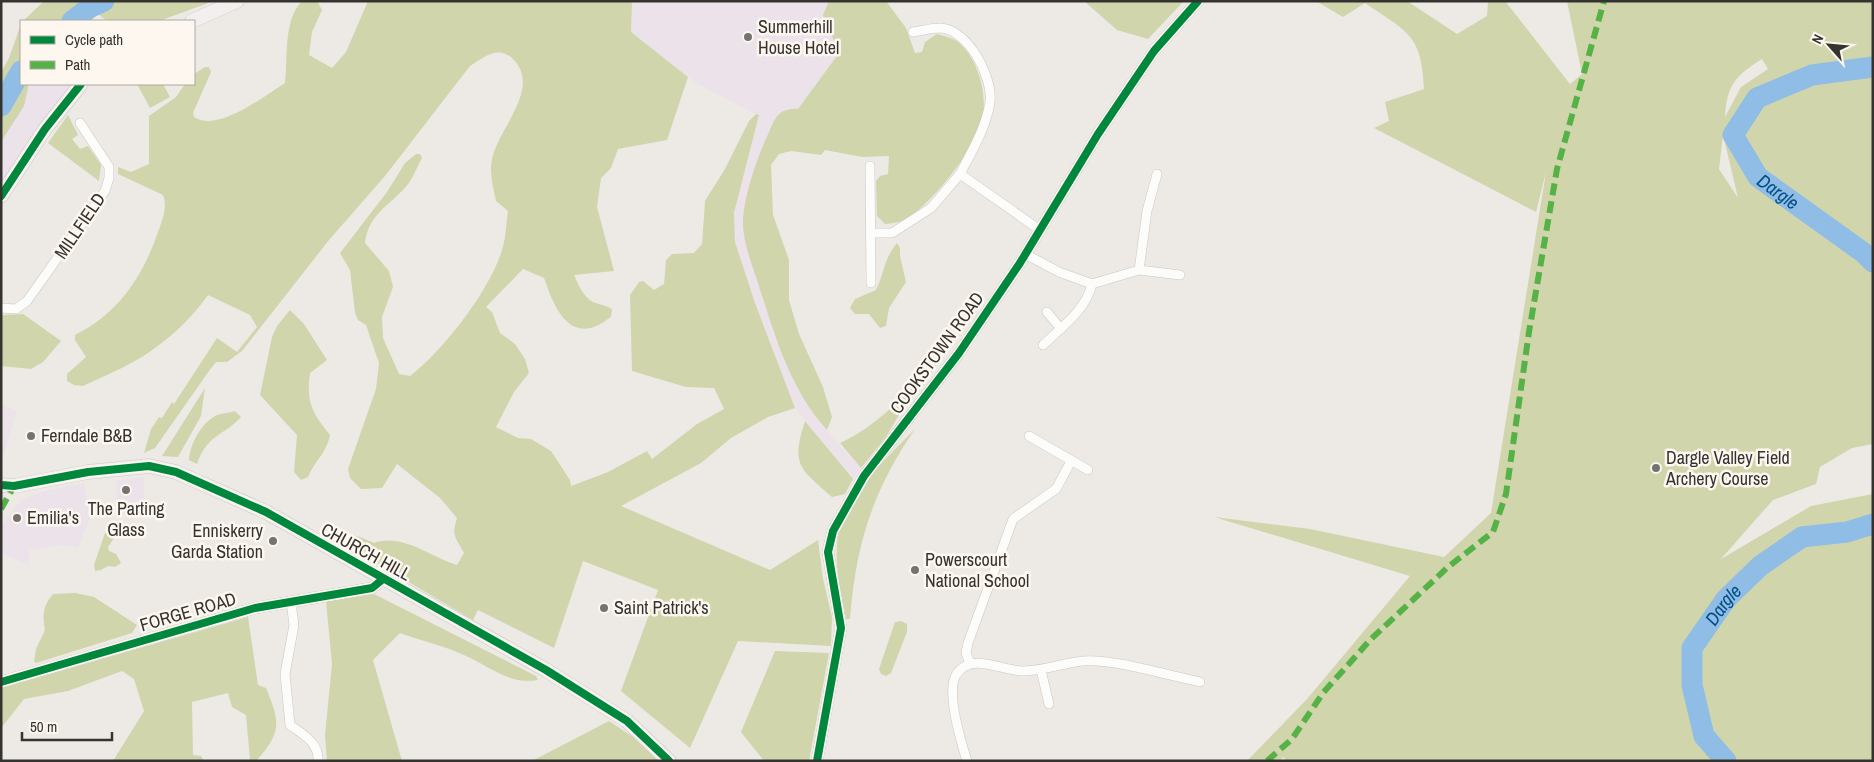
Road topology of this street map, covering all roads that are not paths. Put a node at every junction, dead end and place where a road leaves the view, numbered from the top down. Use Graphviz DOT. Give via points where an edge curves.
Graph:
graph roads {
  1 [pos="237,1"];
  2 [pos="1198,1"];
  3 [pos="194,20"];
  4 [pos="913,32"];
  5 [pos="80,85"];
  6 [pos="80,123"];
  7 [pos="870,166"];
  8 [pos="960,174"];
  9 [pos="1157,174"];
  10 [pos="1,196"];
  11 [pos="1040,230"];
  12 [pos="870,233"];
  13 [pos="1025,254"];
  14 [pos="1139,270"];
  15 [pos="1180,275"];
  16 [pos="871,283"];
  17 [pos="1092,284"];
  18 [pos="1,308"];
  19 [pos="1048,312"];
  20 [pos="1061,329"];
  21 [pos="1043,345"];
  22 [pos="1029,436"];
  23 [pos="1071,461"];
  24 [pos="1088,470"];
  25 [pos="8,486"];
  26 [pos="383,579"];
  27 [pos="291,602"];
  28 [pos="970,663"];
  29 [pos="1041,670"];
  30 [pos="1,682"];
  31 [pos="1200,682"];
  32 [pos="1049,704"];
  33 [pos="318,761"];
  34 [pos="669,761"];
  35 [pos="817,761"];
  36 [pos="967,761"];
  1 -- 3 [label="main road"];
  2 -- 11 [label="street, COOKSTOWN ROAD" via="1149,59 1098,134"];
  4 -- 8 [label="street" via="941,28 963,36 983,67 990,100 983,130"];
  5 -- 10 [label="main road" via="45,129"];
  6 -- 18 [label="street, MILLFIELD" via="109,167 105,191 27,301 16,309"];
  7 -- 12 [label="street"];
  8 -- 11 [label="street"];
  8 -- 12 [label="street" via="931,208 892,233"];
  9 -- 14 [label="street" via="1147,210"];
  11 -- 13 [label="street, COOKSTOWN ROAD"];
  12 -- 16 [label="street"];
  13 -- 17 [label="street" via="1059,272"];
  13 -- 35 [label="street, COOKSTOWN ROAD" via="959,353 864,476 833,531 828,552 841,628"];
  14 -- 15 [label="street"];
  14 -- 17 [label="street"];
  17 -- 20 [label="street" via="1089,298"];
  19 -- 20 [label="street"];
  20 -- 21 [label="street"];
  22 -- 23 [label="street"];
  23 -- 24 [label="street"];
  23 -- 28 [label="street" via="1056,489 1013,519 968,643 966,653"];
  25 -- 26 [label="main road, CHURCH HILL" via="88,472 149,466 173,471 266,512"];
  26 -- 27 [label="street, FORGE ROAD" via="372,588"];
  26 -- 34 [label="main road, CHURCH HILL" via="546,670 621,717"];
  27 -- 30 [label="street, FORGE ROAD" via="197,624"];
  27 -- 33 [label="street" via="294,625 285,674 290,725 310,739"];
  28 -- 29 [label="street" via="1020,671"];
  28 -- 36 [label="street" via="956,675 951,692"];
  29 -- 31 [label="street" via="1084,661 1103,662"];
  29 -- 32 [label="street"];
}
